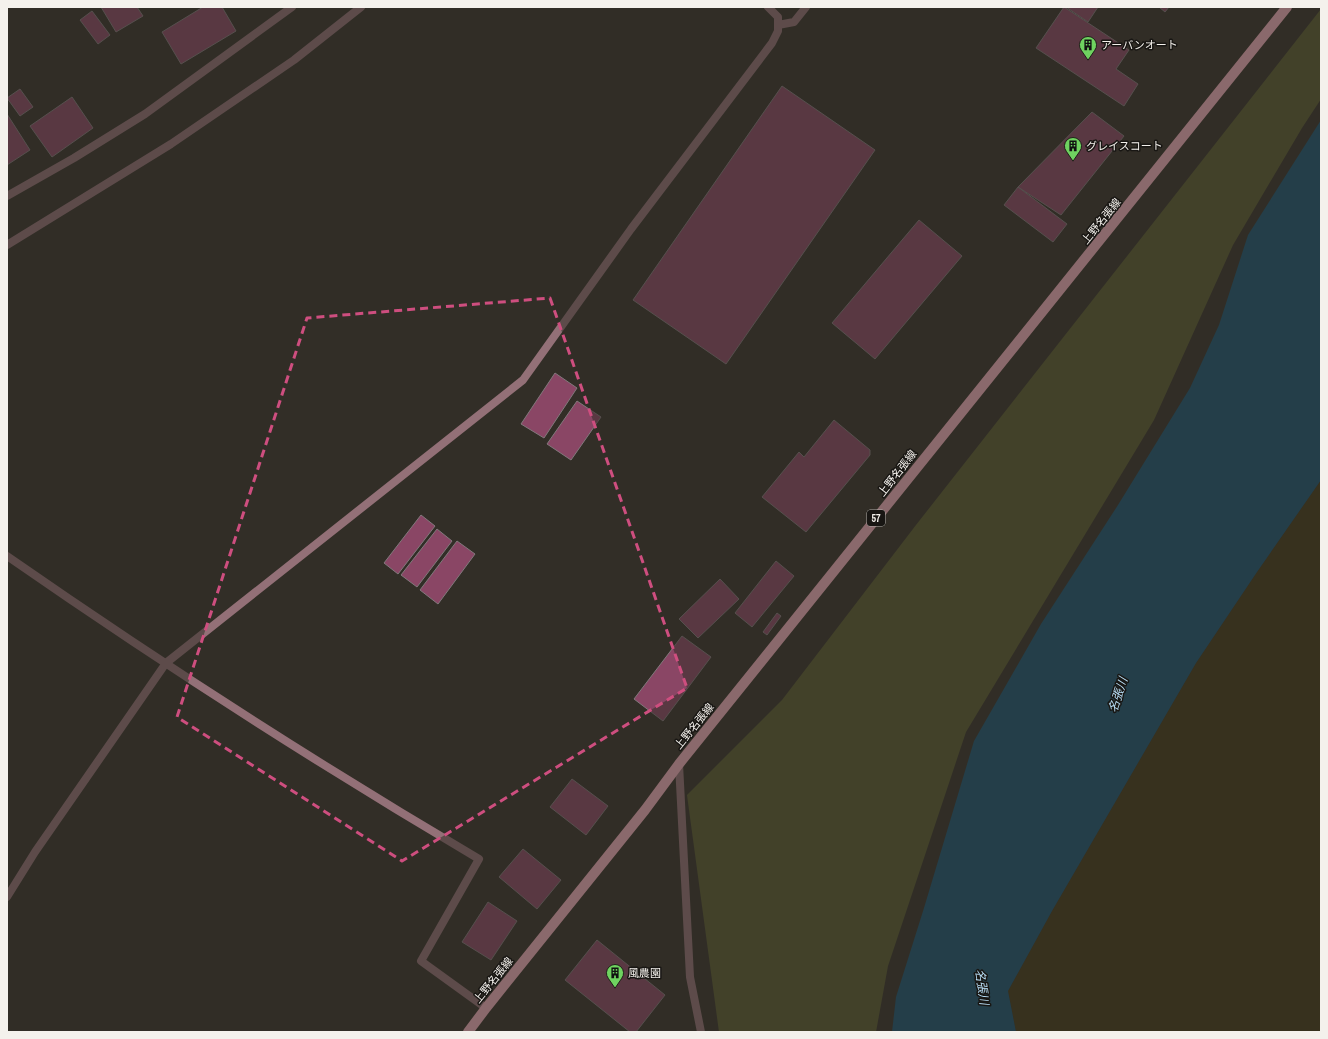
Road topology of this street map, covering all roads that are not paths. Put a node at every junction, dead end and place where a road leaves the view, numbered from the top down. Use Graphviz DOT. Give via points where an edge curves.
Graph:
graph roads {
  1 [pos="292,7"];
  2 [pos="361,7"];
  3 [pos="768,7"];
  4 [pos="806,7"];
  5 [pos="1287,7"];
  6 [pos="778,25"];
  7 [pos="7,196"];
  8 [pos="7,245"];
  9 [pos="7,556"];
  10 [pos="166,663"];
  11 [pos="679,764"];
  12 [pos="7,897"];
  13 [pos="486,1008"];
  14 [pos="468,1032"];
  15 [pos="701,1032"];
  1 -- 7 [label="street" via="145,114"];
  2 -- 8 [label="street" via="294,60 171,144"];
  3 -- 6 [label="street" via="778,17"];
  4 -- 6 [label="street" via="794,22"];
  5 -- 11 [label="main road, 上野名張線 / 57"];
  6 -- 10 [label="street" via="772,43 631,229 523,380"];
  9 -- 10 [label="street"];
  10 -- 12 [label="street"];
  10 -- 13 [label="street" via="372,796 479,859 421,961"];
  11 -- 13 [label="main road, 上野名張線 / 57"];
  11 -- 15 [label="street" via="690,977"];
  13 -- 14 [label="main road, 上野名張線 / 57"];
}
